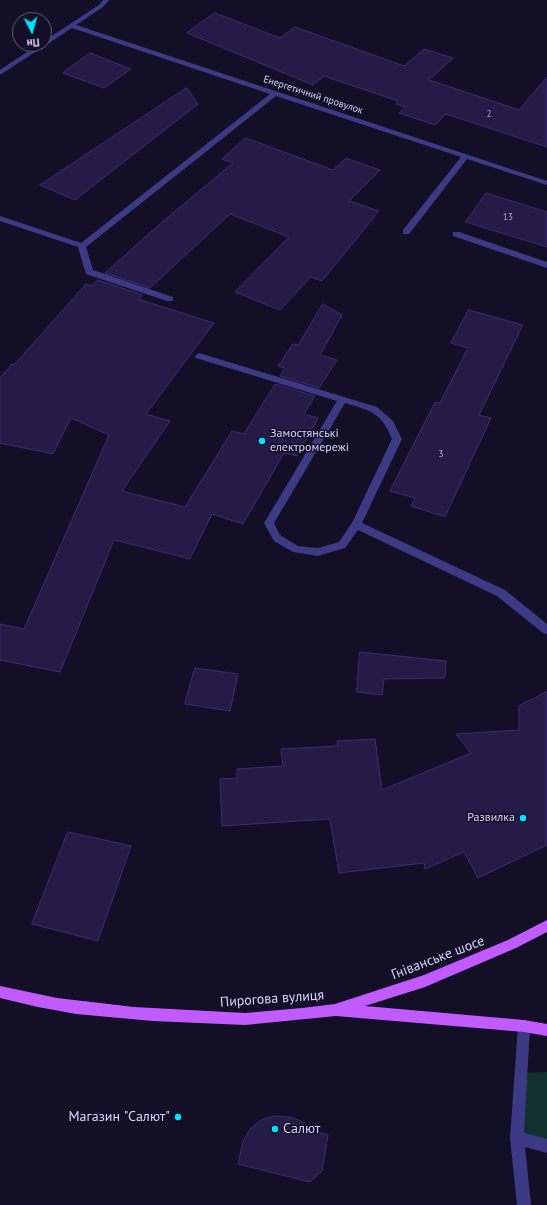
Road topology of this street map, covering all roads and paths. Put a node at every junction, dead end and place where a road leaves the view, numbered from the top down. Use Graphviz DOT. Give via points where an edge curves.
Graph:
graph roads {
  1 [pos="106,0"];
  2 [pos="72,26"];
  3 [pos="0,73"];
  4 [pos="276,93"];
  5 [pos="465,156"];
  6 [pos="547,183"];
  7 [pos="0,218"];
  8 [pos="406,232"];
  9 [pos="456,234"];
  10 [pos="82,246"];
  11 [pos="547,265"];
  12 [pos="170,300"];
  13 [pos="199,356"];
  14 [pos="342,400"];
  15 [pos="356,525"];
  16 [pos="547,630"];
  17 [pos="547,926"];
  18 [pos="0,992"];
  19 [pos="336,1010"];
  20 [pos="524,1026"];
  21 [pos="547,1030"];
  22 [pos="517,1138"];
  23 [pos="547,1146"];
  24 [pos="524,1205"];
  1 -- 2 [label="street"];
  2 -- 3 [label="street"];
  2 -- 4 [label="street, Енергетичний провулок"];
  4 -- 5 [label="street, Енергетичний провулок"];
  4 -- 10 [label="street"];
  5 -- 6 [label="street, Енергетичний провулок"];
  5 -- 8 [label="street"];
  7 -- 10 [label="street"];
  9 -- 11 [label="street"];
  10 -- 12 [label="street" via="89,272"];
  13 -- 14 [label="street"];
  14 -- 15 [label="street" via="374,409 390,423 397,439"];
  14 -- 15 [label="street" via="269,523 277,538 296,549 318,552 342,545"];
  15 -- 16 [label="street" via="500,593"];
  17 -- 19 [label="main road, Гніванське шосе" via="512,944 425,981"];
  18 -- 19 [label="main road, Пирогова вулиця" via="107,1012 204,1019 246,1019"];
  19 -- 20 [label="main road, Пирогова вулиця"];
  20 -- 21 [label="main road, Пирогова вулиця"];
  20 -- 22 [label="street"];
  22 -- 23 [label="street"];
  22 -- 24 [label="street"];
}
